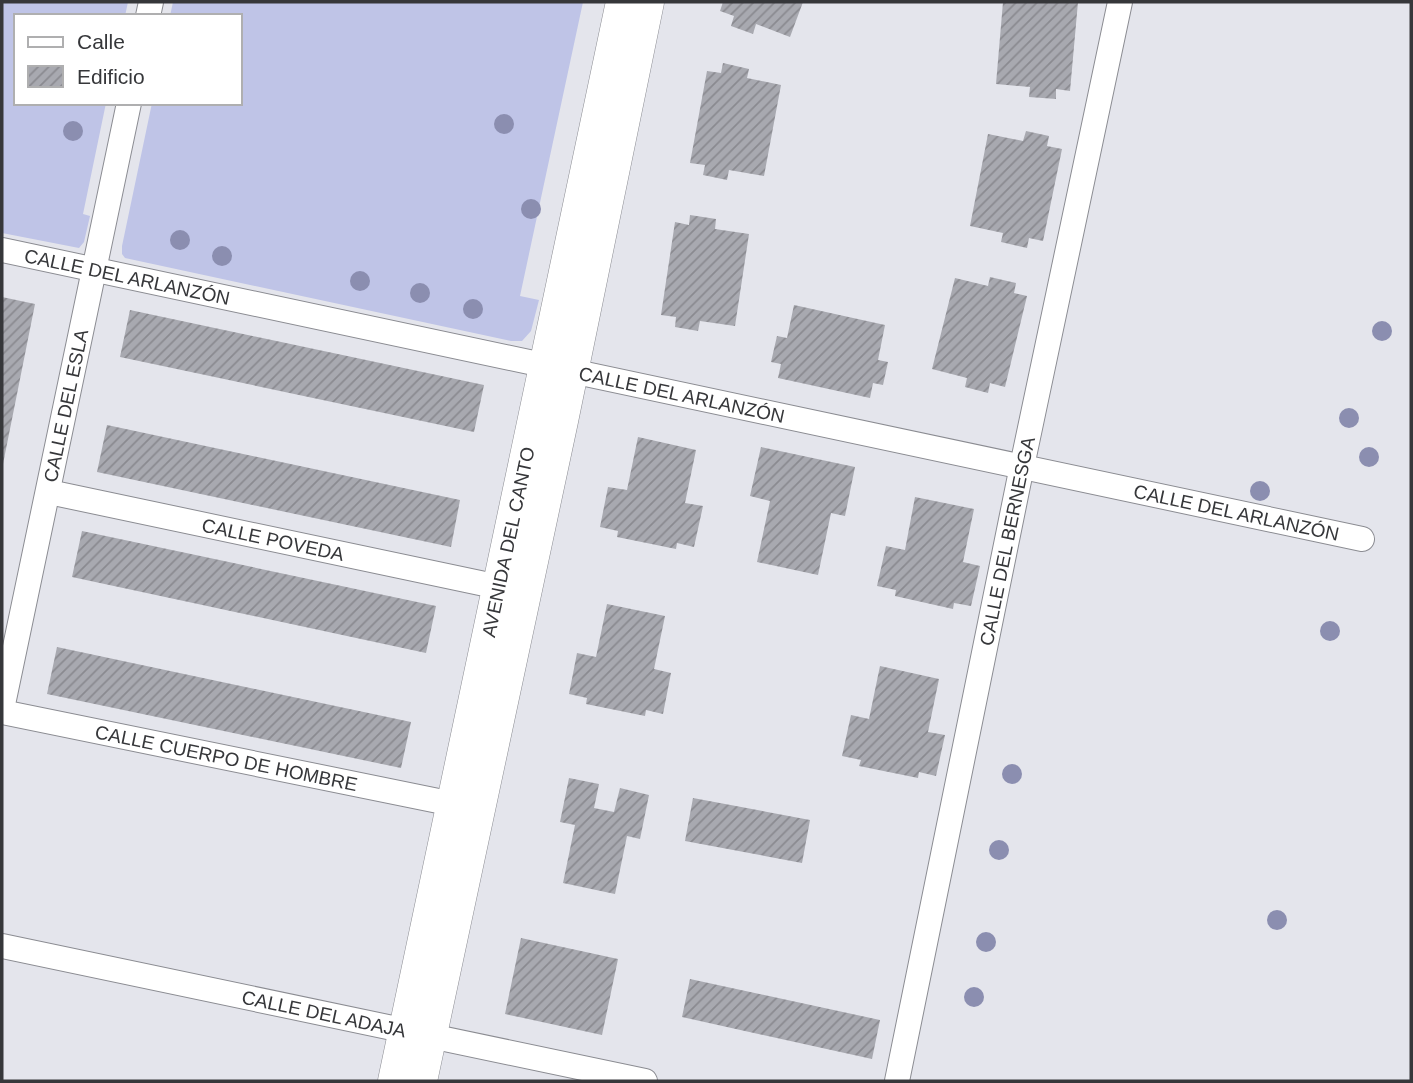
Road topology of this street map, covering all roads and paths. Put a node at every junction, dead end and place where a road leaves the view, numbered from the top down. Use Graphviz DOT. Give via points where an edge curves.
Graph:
graph roads {
  1 [pos="622,2"];
  2 [pos="648,2"];
  3 [pos="1120,2"];
  4 [pos="129,105"];
  5 [pos="2,250"];
  6 [pos="94,270"];
  7 [pos="559,369"];
  8 [pos="1022,466"];
  9 [pos="49,492"];
  10 [pos="1362,539"];
  11 [pos="499,587"];
  12 [pos="2,710"];
  13 [pos="453,804"];
  14 [pos="2,946"];
  15 [pos="418,1033"];
  16 [pos="394,1081"];
  17 [pos="421,1081"];
  18 [pos="645,1081"];
  19 [pos="897,1081"];
  1 -- 7 [label="main road, AVENIDA DEL CANTO"];
  2 -- 7 [label="main road, AVENIDA DEL CANTO"];
  3 -- 8 [label="street, CALLE DEL BERNESGA"];
  4 -- 6 [label="street, CALLE DEL ESLA"];
  5 -- 6 [label="street, CALLE DEL ARLANZÓN"];
  6 -- 7 [label="street, CALLE DEL ARLANZÓN"];
  6 -- 9 [label="street, CALLE DEL ESLA"];
  7 -- 8 [label="street, CALLE DEL ARLANZÓN"];
  7 -- 11 [label="main road, AVENIDA DEL CANTO"];
  7 -- 15 [label="main road, AVENIDA DEL CANTO"];
  8 -- 10 [label="street, CALLE DEL ARLANZÓN"];
  8 -- 19 [label="street, CALLE DEL BERNESGA"];
  9 -- 11 [label="street, CALLE POVEDA"];
  9 -- 12 [label="street, CALLE DEL ESLA"];
  11 -- 13 [label="main road, AVENIDA DEL CANTO"];
  12 -- 13 [label="street, CALLE CUERPO DE HOMBRE"];
  13 -- 15 [label="main road, AVENIDA DEL CANTO"];
  14 -- 15 [label="street, CALLE DEL ADAJA"];
  15 -- 16 [label="main road, AVENIDA DEL CANTO"];
  15 -- 17 [label="main road, AVENIDA DEL CANTO"];
  15 -- 18 [label="street, CALLE DEL ADAJA"];
}
